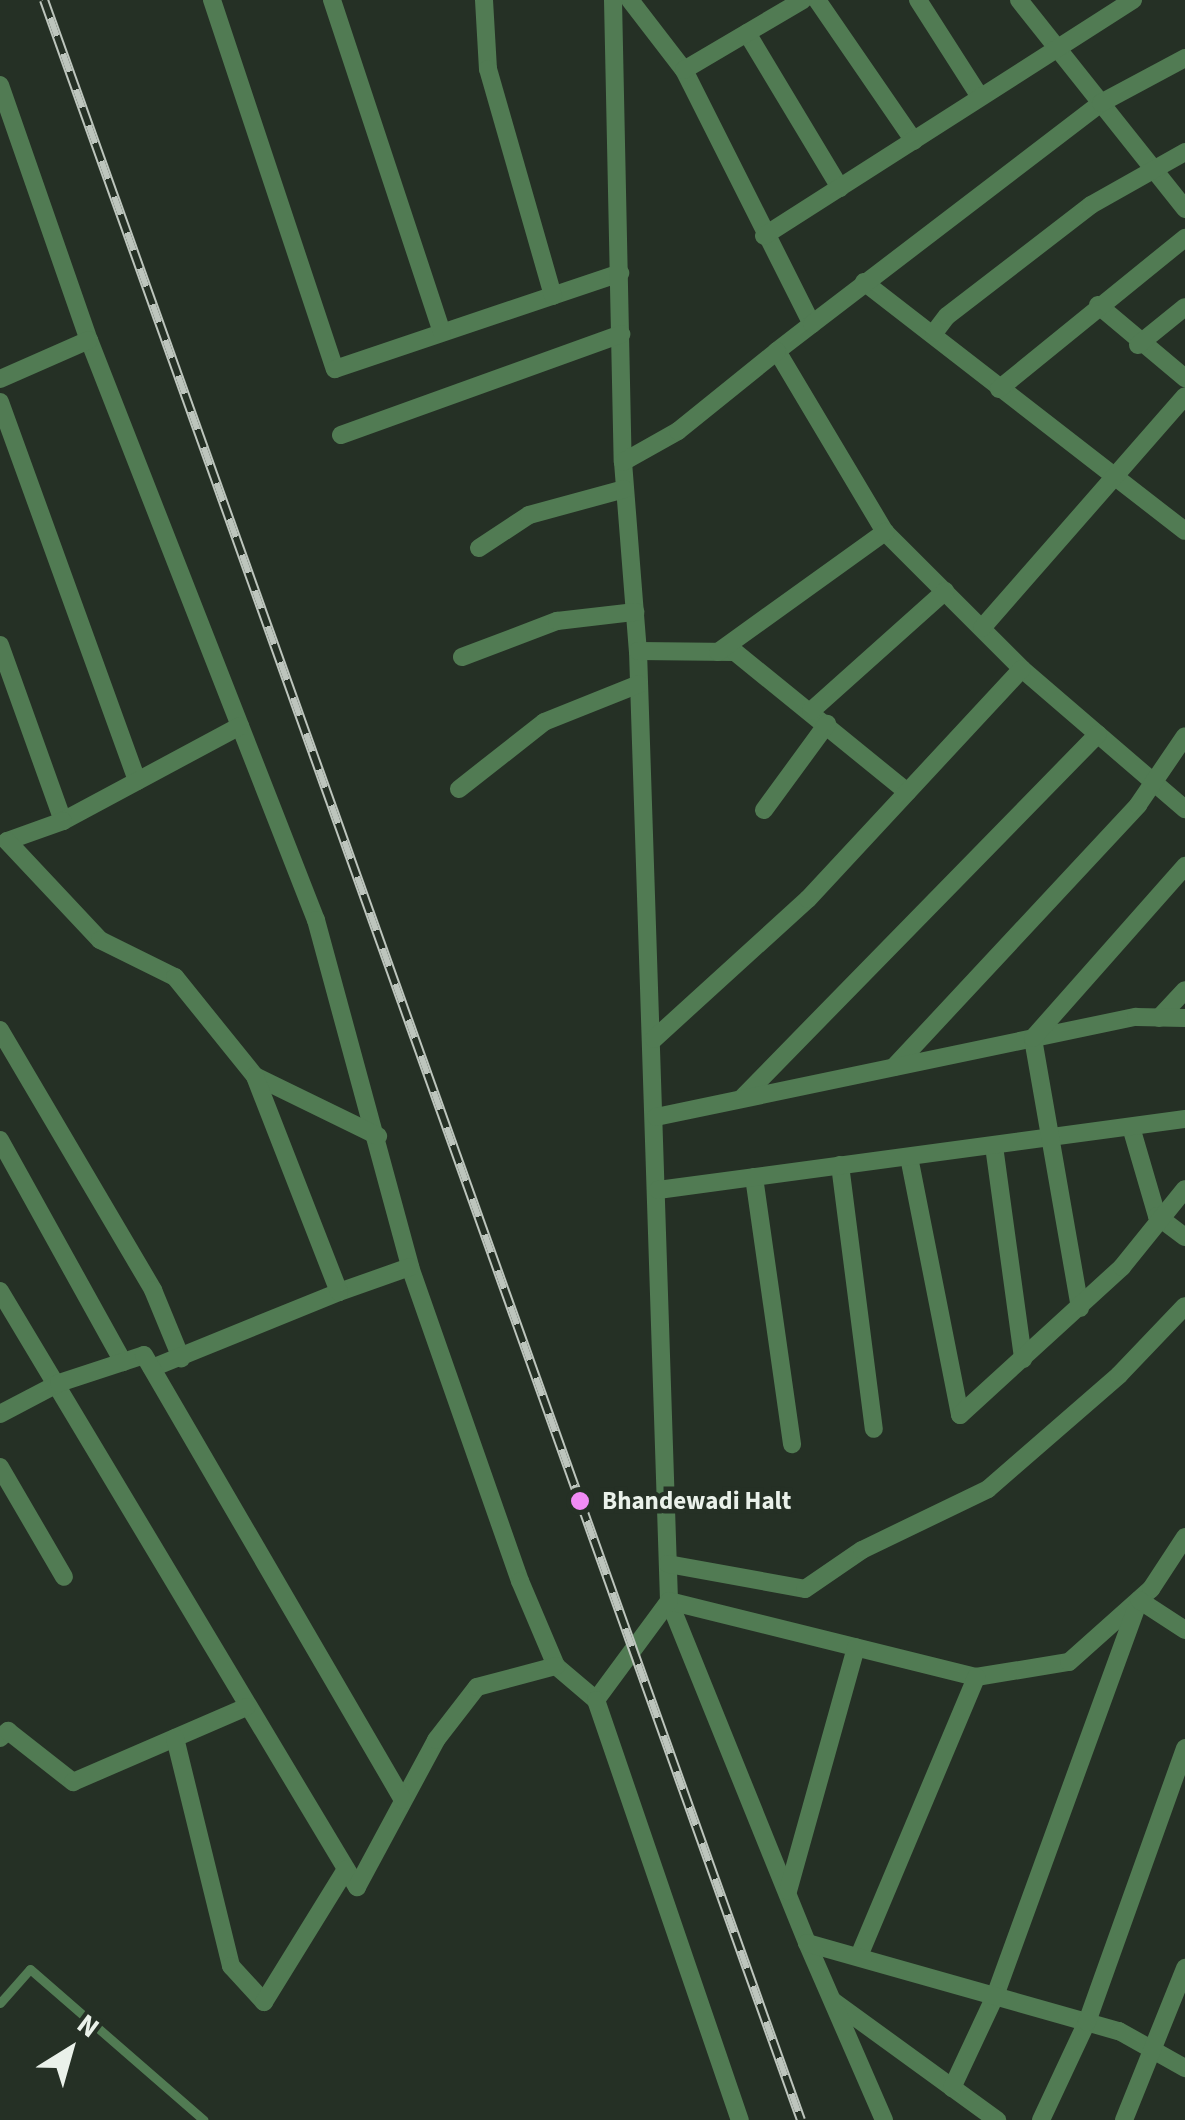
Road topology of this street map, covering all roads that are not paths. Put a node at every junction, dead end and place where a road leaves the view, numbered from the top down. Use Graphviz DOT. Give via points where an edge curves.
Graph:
graph roads {
  1 [pos="212,0"];
  2 [pos="332,0"];
  3 [pos="484,0"];
  4 [pos="613,0"];
  5 [pos="655,0"];
  6 [pos="803,0"];
  7 [pos="818,0"];
  8 [pos="918,0"];
  9 [pos="1018,0"];
  10 [pos="1133,0"];
  11 [pos="634,5"];
  12 [pos="747,33"];
  13 [pos="1056,49"];
  14 [pos="1185,58"];
  15 [pos="684,70"];
  16 [pos="0,85"];
  17 [pos="980,97"];
  18 [pos="1101,104"];
  19 [pos="914,141"];
  20 [pos="1185,152"];
  21 [pos="1152,168"];
  22 [pos="840,188"];
  23 [pos="1185,210"];
  24 [pos="764,236"];
  25 [pos="1185,238"];
  26 [pos="620,273"];
  27 [pos="864,282"];
  28 [pos="553,296"];
  29 [pos="1098,305"];
  30 [pos="1185,306"];
  31 [pos="812,324"];
  32 [pos="442,332"];
  33 [pos="934,333"];
  34 [pos="620,334"];
  35 [pos="89,340"];
  36 [pos="1138,345"];
  37 [pos="776,351"];
  38 [pos="1185,378"];
  39 [pos="0,380"];
  40 [pos="999,389"];
  41 [pos="1185,396"];
  42 [pos="0,402"];
  43 [pos="341,435"];
  44 [pos="623,462"];
  45 [pos="1116,475"];
  46 [pos="625,489"];
  47 [pos="1185,530"];
  48 [pos="885,532"];
  49 [pos="479,548"];
  50 [pos="944,591"];
  51 [pos="635,612"];
  52 [pos="982,628"];
  53 [pos="0,645"];
  54 [pos="638,651"];
  55 [pos="718,652"];
  56 [pos="462,658"];
  57 [pos="1022,668"];
  58 [pos="639,684"];
  59 [pos="812,711"];
  60 [pos="827,724"];
  61 [pos="240,726"];
  62 [pos="1098,734"];
  63 [pos="1185,736"];
  64 [pos="1153,778"];
  65 [pos="137,781"];
  66 [pos="459,789"];
  67 [pos="907,792"];
  68 [pos="1185,809"];
  69 [pos="764,810"];
  70 [pos="63,821"];
  71 [pos="2,841"];
  72 [pos="1185,866"];
  73 [pos="1185,990"];
  74 [pos="1159,1018"];
  75 [pos="1185,1018"];
  76 [pos="0,1030"];
  77 [pos="654,1038"];
  78 [pos="1033,1038"];
  79 [pos="894,1067"];
  80 [pos="255,1076"];
  81 [pos="741,1099"];
  82 [pos="656,1117"];
  83 [pos="1185,1119"];
  84 [pos="1131,1127"];
  85 [pos="378,1136"];
  86 [pos="1047,1138"];
  87 [pos="0,1140"];
  88 [pos="994,1146"];
  89 [pos="909,1157"];
  90 [pos="840,1165"];
  91 [pos="754,1177"];
  92 [pos="1185,1189"];
  93 [pos="658,1190"];
  94 [pos="1158,1216"];
  95 [pos="1185,1238"];
  96 [pos="410,1267"];
  97 [pos="0,1292"];
  98 [pos="339,1292"];
  99 [pos="1185,1306"];
  100 [pos="1080,1308"];
  101 [pos="182,1358"];
  102 [pos="1023,1359"];
  103 [pos="122,1362"];
  104 [pos="152,1368"];
  105 [pos="59,1383"];
  106 [pos="0,1414"];
  107 [pos="874,1428"];
  108 [pos="792,1444"];
  109 [pos="0,1466"];
  110 [pos="1185,1537"];
  111 [pos="668,1564"];
  112 [pos="64,1577"];
  113 [pos="1139,1600"];
  114 [pos="669,1601"];
  115 [pos="1185,1630"];
  116 [pos="856,1647"];
  117 [pos="556,1666"];
  118 [pos="976,1677"];
  119 [pos="596,1700"];
  120 [pos="246,1706"];
  121 [pos="0,1738"];
  122 [pos="175,1738"];
  123 [pos="1185,1748"];
  124 [pos="403,1800"];
  125 [pos="346,1869"];
  126 [pos="788,1891"];
  127 [pos="807,1943"];
  128 [pos="859,1956"];
  129 [pos="1185,1968"];
  130 [pos="996,1996"];
  131 [pos="832,2000"];
  132 [pos="0,2003"];
  133 [pos="1087,2022"];
  134 [pos="1152,2048"];
  135 [pos="1185,2068"];
  136 [pos="952,2088"];
  137 [pos="204,2120"];
  138 [pos="740,2120"];
  139 [pos="884,2120"];
  140 [pos="997,2120"];
  141 [pos="1041,2120"];
  142 [pos="1124,2120"];
  1 -- 32 [label="street" via="334,369"];
  2 -- 32 [label="street"];
  3 -- 28 [label="street" via="488,70"];
  4 -- 26 [label="street"];
  5 -- 11 [label="street"];
  6 -- 12 [label="street"];
  7 -- 19 [label="street"];
  8 -- 17 [label="street"];
  9 -- 13 [label="street"];
  10 -- 13 [label="street"];
  11 -- 15 [label="street"];
  12 -- 15 [label="street"];
  12 -- 22 [label="street"];
  13 -- 17 [label="street"];
  13 -- 18 [label="street"];
  14 -- 18 [label="street"];
  15 -- 24 [label="street"];
  16 -- 35 [label="street"];
  17 -- 19 [label="street"];
  18 -- 21 [label="street"];
  18 -- 27 [label="street"];
  19 -- 22 [label="street"];
  20 -- 21 [label="street"];
  21 -- 23 [label="street"];
  21 -- 33 [label="street" via="1091,205"];
  22 -- 24 [label="street"];
  24 -- 31 [label="street"];
  25 -- 29 [label="street"];
  26 -- 28 [label="street"];
  26 -- 34 [label="street"];
  27 -- 31 [label="street"];
  27 -- 33 [label="street"];
  28 -- 32 [label="street"];
  29 -- 36 [label="street"];
  29 -- 40 [label="street"];
  30 -- 36 [label="street"];
  31 -- 37 [label="street"];
  33 -- 40 [label="street"];
  34 -- 43 [label="street"];
  34 -- 44 [label="street"];
  35 -- 39 [label="street"];
  35 -- 61 [label="street"];
  36 -- 38 [label="street"];
  37 -- 44 [label="street" via="678,431"];
  37 -- 48 [label="street"];
  40 -- 45 [label="street"];
  41 -- 45 [label="street"];
  42 -- 65 [label="street"];
  44 -- 46 [label="street"];
  45 -- 47 [label="street"];
  45 -- 52 [label="street"];
  46 -- 49 [label="street" via="544,509"];
  46 -- 51 [label="street"];
  48 -- 50 [label="street"];
  48 -- 55 [label="street"];
  50 -- 52 [label="street"];
  50 -- 59 [label="street"];
  51 -- 54 [label="street"];
  51 -- 56 [label="street" via="556,621"];
  52 -- 57 [label="street"];
  53 -- 70 [label="street"];
  54 -- 55 [label="street"];
  54 -- 58 [label="street"];
  55 -- 59 [label="street" via="734,652"];
  57 -- 62 [label="street"];
  57 -- 67 [label="street"];
  58 -- 66 [label="street" via="544,722"];
  58 -- 77 [label="street"];
  59 -- 60 [label="street"];
  60 -- 67 [label="street"];
  60 -- 69 [label="street"];
  61 -- 65 [label="street"];
  61 -- 85 [label="street" via="316,920"];
  62 -- 64 [label="street"];
  62 -- 81 [label="street"];
  63 -- 64 [label="street"];
  64 -- 68 [label="street"];
  64 -- 79 [label="street" via="1138,805"];
  65 -- 70 [label="street"];
  67 -- 77 [label="street" via="808,899"];
  70 -- 71 [label="street"];
  71 -- 80 [label="street" via="100,940 175,977"];
  72 -- 78 [label="street"];
  73 -- 74 [label="street"];
  74 -- 75 [label="street"];
  74 -- 78 [label="street"];
  76 -- 101 [label="street" via="153,1290"];
  77 -- 82 [label="street"];
  78 -- 79 [label="street"];
  78 -- 86 [label="street"];
  79 -- 81 [label="street"];
  80 -- 85 [label="street"];
  80 -- 98 [label="street"];
  81 -- 82 [label="street"];
  82 -- 93 [label="street"];
  83 -- 84 [label="street"];
  84 -- 86 [label="street"];
  84 -- 94 [label="street"];
  85 -- 96 [label="street"];
  86 -- 88 [label="street"];
  86 -- 100 [label="street"];
  87 -- 103 [label="street"];
  88 -- 89 [label="street"];
  88 -- 102 [label="street"];
  89 -- 90 [label="street"];
  89 -- 102 [label="street" via="960,1416"];
  90 -- 91 [label="street"];
  90 -- 107 [label="street"];
  91 -- 93 [label="street"];
  91 -- 108 [label="street"];
  92 -- 94 [label="street"];
  93 -- 111 [label="street"];
  94 -- 95 [label="street"];
  94 -- 100 [label="street"];
  96 -- 98 [label="street"];
  96 -- 117 [label="street"];
  97 -- 105 [label="street"];
  98 -- 101 [label="street"];
  99 -- 111 [label="street" via="988,1490 862,1550 804,1589"];
  100 -- 102 [label="street"];
  101 -- 104 [label="street"];
  103 -- 104 [label="street" via="144,1355"];
  103 -- 105 [label="street"];
  104 -- 124 [label="street"];
  105 -- 106 [label="street"];
  105 -- 120 [label="street"];
  109 -- 112 [label="street"];
  110 -- 113 [label="street"];
  111 -- 114 [label="street"];
  113 -- 115 [label="street"];
  113 -- 118 [label="street" via="1069,1662"];
  113 -- 130 [label="street"];
  114 -- 116 [label="street"];
  114 -- 119 [label="street"];
  114 -- 126 [label="street"];
  116 -- 118 [label="street"];
  116 -- 126 [label="street"];
  117 -- 119 [label="street"];
  117 -- 124 [label="street" via="477,1687 436,1740"];
  118 -- 128 [label="street"];
  119 -- 138 [label="street"];
  120 -- 122 [label="street"];
  120 -- 125 [label="street"];
  121 -- 122 [label="street" via="8,1731 74,1782"];
  122 -- 125 [label="street" via="232,1966 264,2002"];
  123 -- 133 [label="street"];
  124 -- 125 [label="street" via="357,1887"];
  126 -- 127 [label="street"];
  127 -- 130 [label="street"];
  127 -- 131 [label="street"];
  129 -- 134 [label="street"];
  130 -- 133 [label="street"];
  130 -- 136 [label="street"];
  131 -- 136 [label="street"];
  131 -- 139 [label="street"];
  132 -- 137 [label="lane" via="30,1968"];
  133 -- 134 [label="street"];
  133 -- 141 [label="street"];
  134 -- 135 [label="street"];
  134 -- 142 [label="street"];
  136 -- 140 [label="street"];
}
